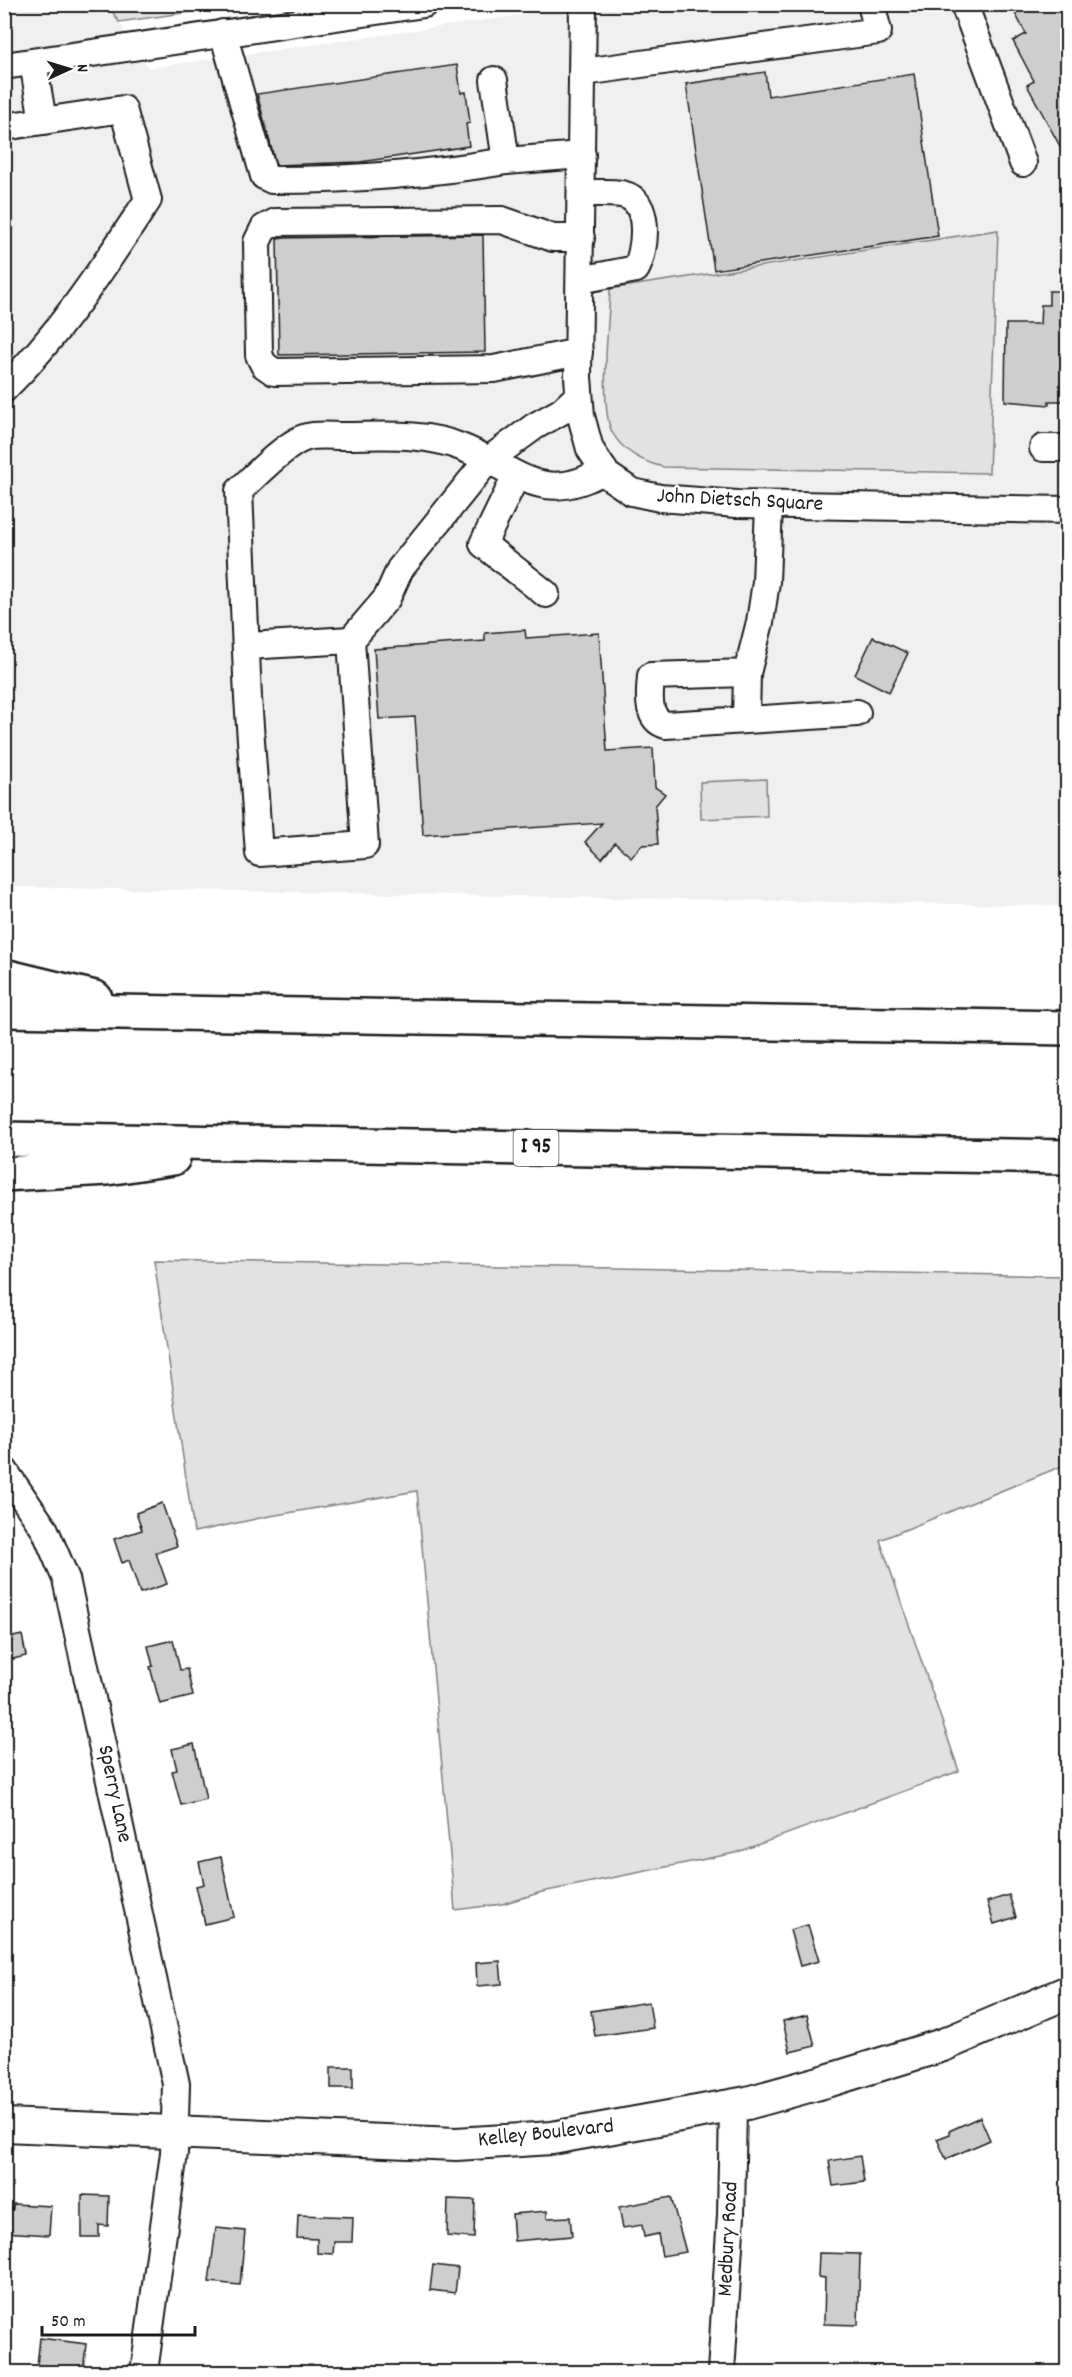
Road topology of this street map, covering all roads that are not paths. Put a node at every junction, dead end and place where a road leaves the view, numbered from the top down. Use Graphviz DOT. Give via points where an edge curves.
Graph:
graph roads {
  1 [pos="424,4"];
  2 [pos="583,4"];
  3 [pos="872,4"];
  4 [pos="964,4"];
  5 [pos="223,33"];
  6 [pos="33,62"];
  7 [pos="4,66"];
  8 [pos="584,72"];
  9 [pos="494,80"];
  10 [pos="43,121"];
  11 [pos="4,127"];
  12 [pos="582,155"];
  13 [pos="506,161"];
  14 [pos="1023,163"];
  15 [pos="582,193"];
  16 [pos="581,238"];
  17 [pos="580,280"];
  18 [pos="579,352"];
  19 [pos="4,389"];
  20 [pos="579,394"];
  21 [pos="487,461"];
  22 [pos="604,470"];
  23 [pos="516,476"];
  24 [pos="769,505"];
  25 [pos="1068,510"];
  26 [pos="546,594"];
  27 [pos="351,640"];
  28 [pos="246,646"];
  29 [pos="747,673"];
  30 [pos="857,713"];
  31 [pos="746,718"];
  32 [pos="4,976"];
  33 [pos="4,1010"];
  34 [pos="152,1012"];
  35 [pos="1068,1028"];
  36 [pos="4,1139"];
  37 [pos="268,1144"];
  38 [pos="1068,1157"];
  39 [pos="4,1174"];
  40 [pos="4,1470"];
  41 [pos="1068,1992"];
  42 [pos="733,2106"];
  43 [pos="6,2122"];
  44 [pos="176,2133"];
  45 [pos="144,2373"];
  46 [pos="721,2373"];
  1 -- 5 [label="street"];
  2 -- 8 [label="street, John Dietsch Square"];
  3 -- 8 [label="street" via="878,31"];
  4 -- 14 [label="street"];
  5 -- 6 [label="street"];
  5 -- 13 [label="street" via="264,176 272,180 335,180"];
  6 -- 7 [label="street"];
  6 -- 10 [label="street"];
  8 -- 12 [label="street, John Dietsch Square"];
  9 -- 13 [label="street"];
  10 -- 11 [label="street"];
  10 -- 19 [label="street" via="123,109 148,200 88,290 30,363"];
  12 -- 13 [label="street"];
  12 -- 15 [label="street, John Dietsch Square"];
  15 -- 16 [label="street, John Dietsch Square"];
  15 -- 17 [label="street" via="627,196 636,201 645,239 636,269"];
  16 -- 17 [label="street, John Dietsch Square"];
  16 -- 18 [label="street" via="553,238 502,220 482,219 276,222 264,228 257,242 258,355 274,372 494,369"];
  17 -- 18 [label="street, John Dietsch Square"];
  18 -- 20 [label="street, John Dietsch Square"];
  20 -- 21 [label="street" via="562,411"];
  20 -- 22 [label="street, John Dietsch Square" via="590,449"];
  21 -- 23 [label="street"];
  21 -- 27 [label="street" via="400,569 387,598"];
  21 -- 28 [label="street" via="462,447 428,436 305,436 268,463 239,491"];
  22 -- 23 [label="street" via="565,486 528,482"];
  22 -- 24 [label="street, John Dietsch Square" via="632,492 660,498"];
  23 -- 26 [label="street" via="483,544"];
  24 -- 25 [label="street, John Dietsch Square"];
  24 -- 29 [label="street" via="766,582"];
  27 -- 28 [label="street"];
  27 -- 28 [label="street" via="364,844 259,853"];
  29 -- 31 [label="street"];
  29 -- 31 [label="street" via="651,676 650,709 660,723"];
  30 -- 31 [label="street"];
  32 -- 34 [label="highway"];
  33 -- 34 [label="highway"];
  34 -- 35 [label="highway"];
  36 -- 37 [label="highway, I 95"];
  37 -- 38 [label="highway, I 95"];
  37 -- 39 [label="highway" via="106,1168"];
  40 -- 44 [label="street, Sperry Lane" via="45,1530 66,1579 172,2054"];
  41 -- 42 [label="main road, Kelley Boulevard" via="943,2045"];
  42 -- 44 [label="main road, Kelley Boulevard" via="552,2138 456,2144"];
  42 -- 46 [label="street, Medbury Road"];
  43 -- 44 [label="main road, Kelley Boulevard"];
  44 -- 45 [label="street, Sperry Lane"];
}
